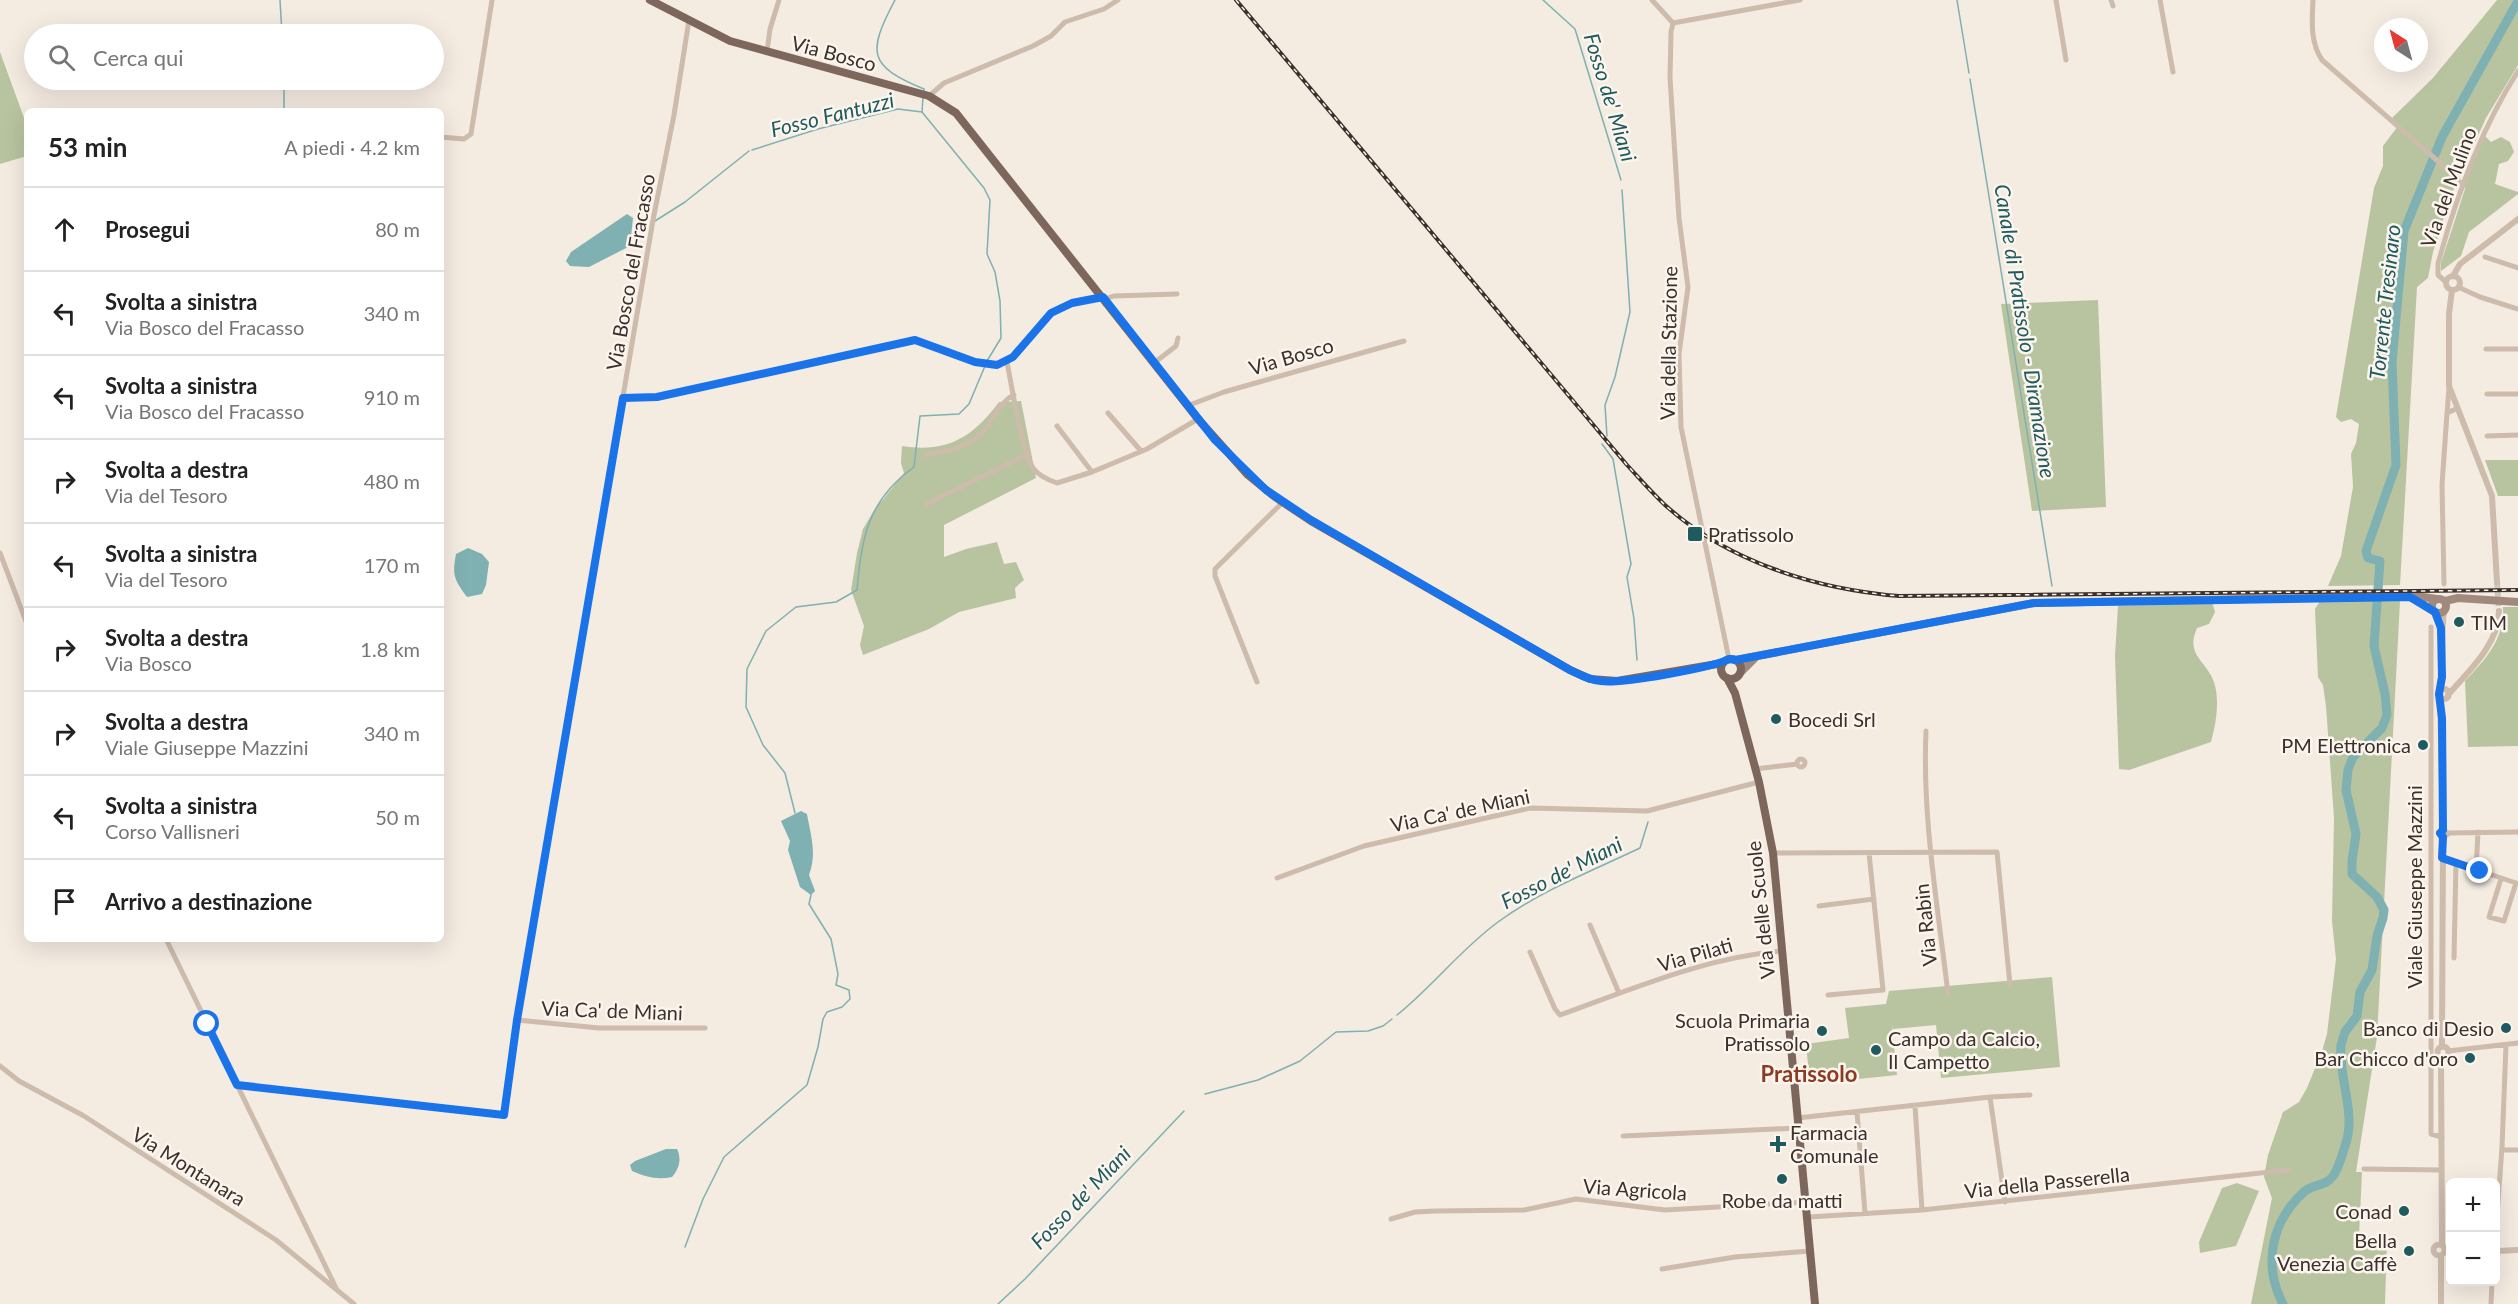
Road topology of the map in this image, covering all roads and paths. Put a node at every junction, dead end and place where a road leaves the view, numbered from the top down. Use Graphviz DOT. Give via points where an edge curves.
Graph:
graph roads {
  1 [pos="492,0"];
  2 [pos="650,0"];
  3 [pos="779,0"];
  4 [pos="1118,0"];
  5 [pos="1652,0"];
  6 [pos="1800,0"];
  7 [pos="2056,0"];
  8 [pos="2160,0"];
  9 [pos="2313,0"];
  10 [pos="689,20"];
  11 [pos="1673,23"];
  12 [pos="766,51"];
  13 [pos="2066,60"];
  14 [pos="2518,71"];
  15 [pos="2173,72"];
  16 [pos="924,95"];
  17 [pos="444,137"];
  18 [pos="2462,185"];
  19 [pos="2518,219"];
  20 [pos="2485,257"];
  21 [pos="2518,268"];
  22 [pos="2453,276"];
  23 [pos="2446,282"];
  24 [pos="2455,289"];
  25 [pos="1177,294"];
  26 [pos="1104,298"];
  27 [pos="2518,309"];
  28 [pos="1178,338"];
  29 [pos="1404,341"];
  30 [pos="2486,349"];
  31 [pos="2518,349"];
  32 [pos="1007,362"];
  33 [pos="1154,363"];
  34 [pos="2449,386"];
  35 [pos="2487,394"];
  36 [pos="2518,394"];
  37 [pos="1014,395"];
  38 [pos="623,398"];
  39 [pos="1187,406"];
  40 [pos="2458,408"];
  41 [pos="1108,413"];
  42 [pos="2446,413"];
  43 [pos="1198,419"];
  44 [pos="1057,426"];
  45 [pos="2518,435"];
  46 [pos="2487,436"];
  47 [pos="1141,451"];
  48 [pos="1028,454"];
  49 [pos="924,455"];
  50 [pos="1092,472"];
  51 [pos="1283,502"];
  52 [pos="927,504"];
  53 [pos="0,554"];
  54 [pos="2498,582"];
  55 [pos="2444,584"];
  56 [pos="2409,597"];
  57 [pos="2518,602"];
  58 [pos="2443,605"];
  59 [pos="2434,611"];
  60 [pos="2499,611"];
  61 [pos="24,616"];
  62 [pos="2431,627"];
  63 [pos="2441,628"];
  64 [pos="1760,655"];
  65 [pos="1729,660"];
  66 [pos="1693,669"];
  67 [pos="1740,673"];
  68 [pos="1726,677"];
  69 [pos="1257,682"];
  70 [pos="1735,693"];
  71 [pos="2444,693"];
  72 [pos="1926,731"];
  73 [pos="1797,764"];
  74 [pos="1755,769"];
  75 [pos="1759,782"];
  76 [pos="2478,832"];
  77 [pos="2518,832"];
  78 [pos="2444,833"];
  79 [pos="1931,852"];
  80 [pos="1773,853"];
  81 [pos="1869,853"];
  82 [pos="2442,858"];
  83 [pos="2456,862"];
  84 [pos="2475,870"];
  85 [pos="1277,878"];
  86 [pos="2501,879"];
  87 [pos="1874,899"];
  88 [pos="1819,906"];
  89 [pos="1590,925"];
  90 [pos="167,942"];
  91 [pos="1781,951"];
  92 [pos="1530,952"];
  93 [pos="2454,958"];
  94 [pos="2010,985"];
  95 [pos="1883,990"];
  96 [pos="1619,993"];
  97 [pos="1948,994"];
  98 [pos="1828,995"];
  99 [pos="1883,999"];
  100 [pos="517,1020"];
  101 [pos="705,1028"];
  102 [pos="2518,1043"];
  103 [pos="2506,1045"];
  104 [pos="2442,1047"];
  105 [pos="2448,1051"];
  106 [pos="2441,1057"];
  107 [pos="0,1066"];
  108 [pos="237,1085"];
  109 [pos="2030,1095"];
  110 [pos="1990,1097"];
  111 [pos="1915,1106"];
  112 [pos="1857,1112"];
  113 [pos="1797,1118"];
  114 [pos="1798,1128"];
  115 [pos="1623,1136"];
  116 [pos="2442,1137"];
  117 [pos="2502,1150"];
  118 [pos="2518,1150"];
  119 [pos="2364,1169"];
  120 [pos="2289,1170"];
  121 [pos="2441,1170"];
  122 [pos="2500,1178"];
  123 [pos="1807,1202"];
  124 [pos="2005,1202"];
  125 [pos="1922,1210"];
  126 [pos="1865,1213"];
  127 [pos="1809,1217"];
  128 [pos="1391,1219"];
  129 [pos="2444,1250"];
  130 [pos="2518,1250"];
  131 [pos="1810,1251"];
  132 [pos="2500,1251"];
  133 [pos="1662,1269"];
  134 [pos="2492,1286"];
  135 [pos="336,1290"];
  136 [pos="354,1304"];
  137 [pos="1815,1304"];
  138 [pos="2441,1304"];
  139 [pos="2491,1304"];
  1 -- 17 [label="street" via="471,135 464,139"];
  2 -- 10 [label="main road, Via Bosco"];
  3 -- 12 [label="street"];
  4 -- 16 [label="street" via="1065,22 1034,46"];
  5 -- 11 [label="street"];
  6 -- 11 [label="street"];
  7 -- 13 [label="street"];
  8 -- 15 [label="street"];
  9 -- 18 [label="street" via="2316,51 2333,71"];
  10 -- 12 [label="main road, Via Bosco" via="730,41"];
  10 -- 38 [label="street, Via Bosco del Fracasso"];
  11 -- 65 [label="street, Via della Stazione" via="1670,78 1688,287 1679,354 1681,427"];
  12 -- 16 [label="main road, Via Bosco"];
  14 -- 18 [label="street, Via del Mulino" via="2486,128"];
  16 -- 26 [label="main road, Via Bosco" via="956,113 974,133"];
  18 -- 23 [label="street, Via del Mulino" via="2438,264 2438,275"];
  19 -- 22 [label="street" via="2460,264"];
  20 -- 21 [label="street"];
  22 -- 23 [label="street"];
  22 -- 24 [label="street" via="2458,279"];
  23 -- 24 [label="street" via="2448,288"];
  24 -- 27 [label="street"];
  24 -- 34 [label="street" via="2449,314"];
  25 -- 26 [label="street"];
  26 -- 32 [label="street" via="1072,303 1051,313"];
  26 -- 33 [label="main road, Via Bosco"];
  28 -- 33 [label="street" via="1176,346"];
  29 -- 39 [label="street, Via Bosco"];
  30 -- 31 [label="street"];
  32 -- 37 [label="street"];
  32 -- 38 [label="street" via="975,362 915,340 657,397"];
  33 -- 39 [label="main road, Via Bosco"];
  34 -- 40 [label="street"];
  34 -- 42 [label="street"];
  35 -- 36 [label="street"];
  37 -- 48 [label="street"];
  37 -- 49 [label="street" via="1007,398 971,442"];
  38 -- 100 [label="street, Via Bosco del Fracasso"];
  39 -- 43 [label="main road, Via Bosco"];
  40 -- 42 [label="street"];
  40 -- 54 [label="street" via="2492,496"];
  41 -- 47 [label="street"];
  42 -- 55 [label="street" via="2442,485"];
  43 -- 47 [label="street"];
  43 -- 51 [label="main road, Via Bosco" via="1248,475"];
  44 -- 50 [label="street"];
  45 -- 46 [label="street"];
  47 -- 50 [label="street"];
  48 -- 50 [label="street" via="1034,469 1057,483"];
  48 -- 52 [label="street"];
  51 -- 66 [label="main road, Via Bosco" via="1578,674 1617,681"];
  51 -- 69 [label="street" via="1215,569"];
  53 -- 61 [label="street"];
  56 -- 58 [label="main road, Via Bosco"];
  56 -- 59 [label="main road"];
  56 -- 64 [label="main road, Via Bosco" via="2034,603"];
  57 -- 58 [label="main road" via="2458,598"];
  58 -- 59 [label="main road"];
  58 -- 59 [label="main road" via="2432,604"];
  58 -- 63 [label="street, Viale Giuseppe Mazzini"];
  59 -- 63 [label="street, Viale Giuseppe Mazzini"];
  60 -- 71 [label="street" via="2492,641 2458,684"];
  62 -- 116 [label="street, Viale Giuseppe Mazzini" via="2431,1134"];
  63 -- 71 [label="street, Viale Giuseppe Mazzini"];
  64 -- 65 [label="main road, Via Bosco"];
  64 -- 67 [label="main road, Via Bosco"];
  65 -- 66 [label="main road, Via Bosco"];
  65 -- 67 [label="main road" via="1740,665"];
  65 -- 68 [label="main road" via="1721,669"];
  66 -- 68 [label="main road, Via Bosco"];
  67 -- 68 [label="main road, Via Bosco" via="1734,678"];
  67 -- 70 [label="main road, Via delle Scuole"];
  68 -- 70 [label="main road, Via delle Scuole"];
  70 -- 74 [label="main road, Via delle Scuole"];
  71 -- 78 [label="street, Viale Giuseppe Mazzini"];
  72 -- 79 [label="street, Via Rabin"];
  73 -- 74 [label="street"];
  74 -- 75 [label="main road, Via delle Scuole"];
  75 -- 80 [label="main road, Via delle Scuole"];
  75 -- 85 [label="street, Via Ca' de Miani" via="1647,811 1530,808 1364,846"];
  76 -- 77 [label="street"];
  76 -- 78 [label="street"];
  76 -- 84 [label="street"];
  78 -- 82 [label="street, Viale Giuseppe Mazzini"];
  79 -- 81 [label="street"];
  79 -- 94 [label="street" via="1997,852"];
  79 -- 97 [label="street, Via Rabin"];
  80 -- 81 [label="street"];
  80 -- 91 [label="main road, Via delle Scuole"];
  81 -- 87 [label="street"];
  82 -- 83 [label="street"];
  82 -- 104 [label="street, Viale Giuseppe Mazzini"];
  83 -- 84 [label="street"];
  83 -- 93 [label="street"];
  84 -- 86 [label="street"];
  86 -- 86 [label="street" via="2516,884 2504,921 2488,917"];
  87 -- 88 [label="street"];
  87 -- 95 [label="street"];
  89 -- 96 [label="street"];
  90 -- 108 [label="street"];
  91 -- 96 [label="street, Via Pilati" via="1743,955"];
  91 -- 113 [label="main road, Via delle Scuole"];
  92 -- 96 [label="street, Via Pilati" via="1560,1015"];
  95 -- 98 [label="street"];
  95 -- 99 [label="street"];
  100 -- 101 [label="street, Via Ca' de Miani" via="599,1028"];
  100 -- 108 [label="street, Via Bosco del Fracasso" via="504,1115"];
  102 -- 103 [label="street"];
  103 -- 105 [label="street"];
  103 -- 117 [label="street"];
  104 -- 105 [label="street"];
  104 -- 106 [label="street, Viale Giuseppe Mazzini" via="2437,1052"];
  105 -- 106 [label="street"];
  106 -- 116 [label="street, Viale Giuseppe Mazzini"];
  107 -- 135 [label="street, Via Montanara" via="257,1227"];
  108 -- 135 [label="street"];
  109 -- 110 [label="street"];
  110 -- 111 [label="street"];
  110 -- 124 [label="street"];
  111 -- 112 [label="street"];
  111 -- 125 [label="street"];
  112 -- 113 [label="street"];
  112 -- 126 [label="street"];
  113 -- 114 [label="main road, Via delle Scuole"];
  114 -- 115 [label="street"];
  114 -- 123 [label="main road, Via delle Scuole"];
  116 -- 121 [label="street, Viale Giuseppe Mazzini"];
  117 -- 118 [label="street"];
  117 -- 122 [label="street"];
  119 -- 121 [label="street"];
  120 -- 124 [label="street, Via della Passerella"];
  121 -- 129 [label="street, Viale Giuseppe Mazzini"];
  123 -- 127 [label="main road, Via delle Scuole"];
  123 -- 128 [label="street, Via Agricola" via="1665,1210 1576,1199 1524,1209 1435,1210"];
  124 -- 125 [label="street, Via della Passerella"];
  125 -- 126 [label="street, Via della Passerella"];
  126 -- 127 [label="street, Via della Passerella"];
  127 -- 131 [label="main road, Via delle Scuole"];
  129 -- 138 [label="street, Viale Giuseppe Mazzini"];
  130 -- 132 [label="street"];
  131 -- 133 [label="street" via="1735,1257"];
  131 -- 137 [label="main road, Via delle Scuole"];
  134 -- 139 [label="street"];
  135 -- 136 [label="street, Via Montanara"];
}
